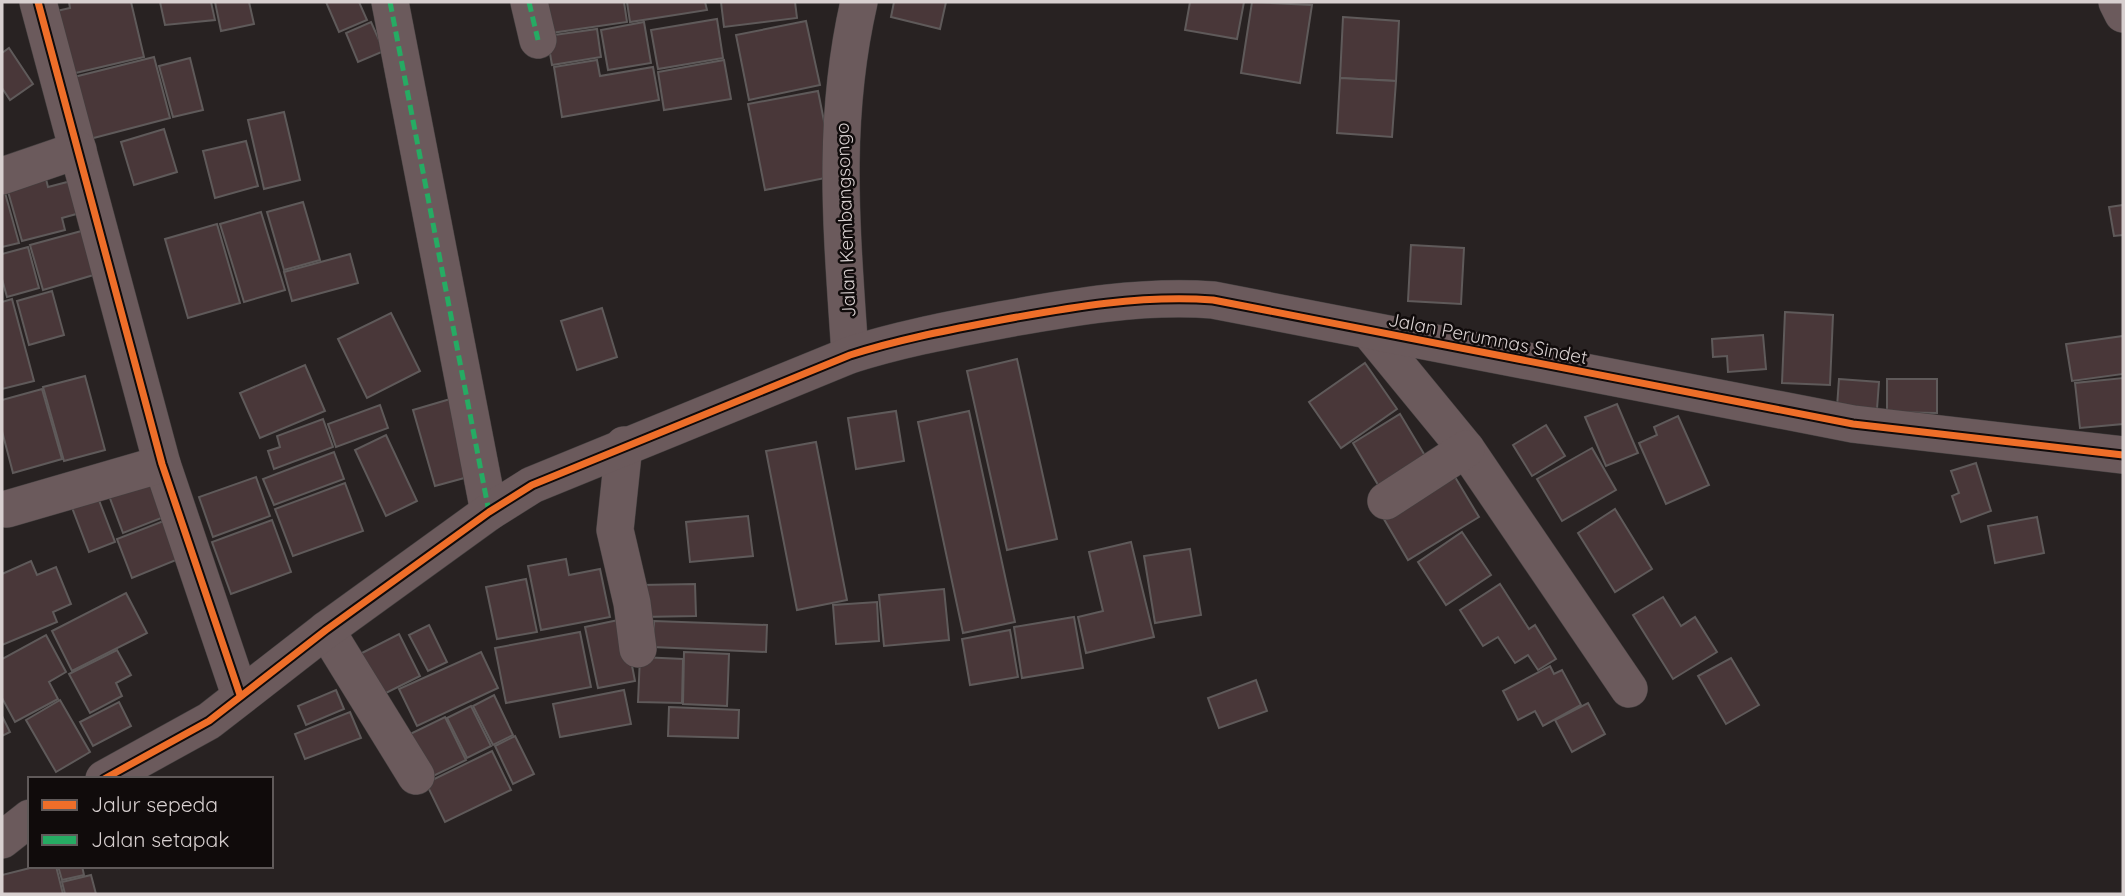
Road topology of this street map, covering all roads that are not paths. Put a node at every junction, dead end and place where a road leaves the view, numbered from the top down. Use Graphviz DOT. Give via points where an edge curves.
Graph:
graph roads {
  1 [pos="38,2"];
  2 [pos="390,2"];
  3 [pos="529,2"];
  4 [pos="859,2"];
  5 [pos="2117,2"];
  6 [pos="2123,14"];
  7 [pos="538,40"];
  8 [pos="78,150"];
  9 [pos="2,176"];
  10 [pos="1370,332"];
  11 [pos="850,355"];
  12 [pos="624,445"];
  13 [pos="1466,449"];
  14 [pos="2123,455"];
  15 [pos="162,464"];
  16 [pos="1386,501"];
  17 [pos="7,509"];
  18 [pos="489,512"];
  19 [pos="326,630"];
  20 [pos="638,649"];
  21 [pos="1629,689"];
  22 [pos="240,695"];
  23 [pos="416,776"];
  24 [pos="108,777"];
  25 [pos="28,820"];
  26 [pos="2,840"];
  1 -- 8 [label="street"];
  2 -- 18 [label="street"];
  3 -- 7 [label="street"];
  4 -- 11 [label="street, Jalan Kembangsongo" via="848,51 839,146"];
  5 -- 6 [label="street"];
  8 -- 9 [label="street"];
  8 -- 15 [label="street"];
  10 -- 11 [label="street, Jalan Perumnas Sindet" via="1213,300 1169,297 1058,309 899,339"];
  10 -- 13 [label="street"];
  10 -- 14 [label="street, Jalan Perumnas Sindet" via="1853,424"];
  11 -- 12 [label="street, Jalan Perumnas Sindet"];
  12 -- 18 [label="street, Jalan Perumnas Sindet" via="532,485"];
  12 -- 20 [label="street" via="615,530"];
  13 -- 16 [label="street"];
  13 -- 21 [label="street"];
  15 -- 17 [label="street"];
  15 -- 22 [label="street"];
  18 -- 19 [label="street, Jalan Perumnas Sindet"];
  19 -- 22 [label="street, Jalan Perumnas Sindet"];
  19 -- 23 [label="street"];
  22 -- 24 [label="street, Jalan Perumnas Sindet" via="187,736"];
  25 -- 26 [label="street"];
}
